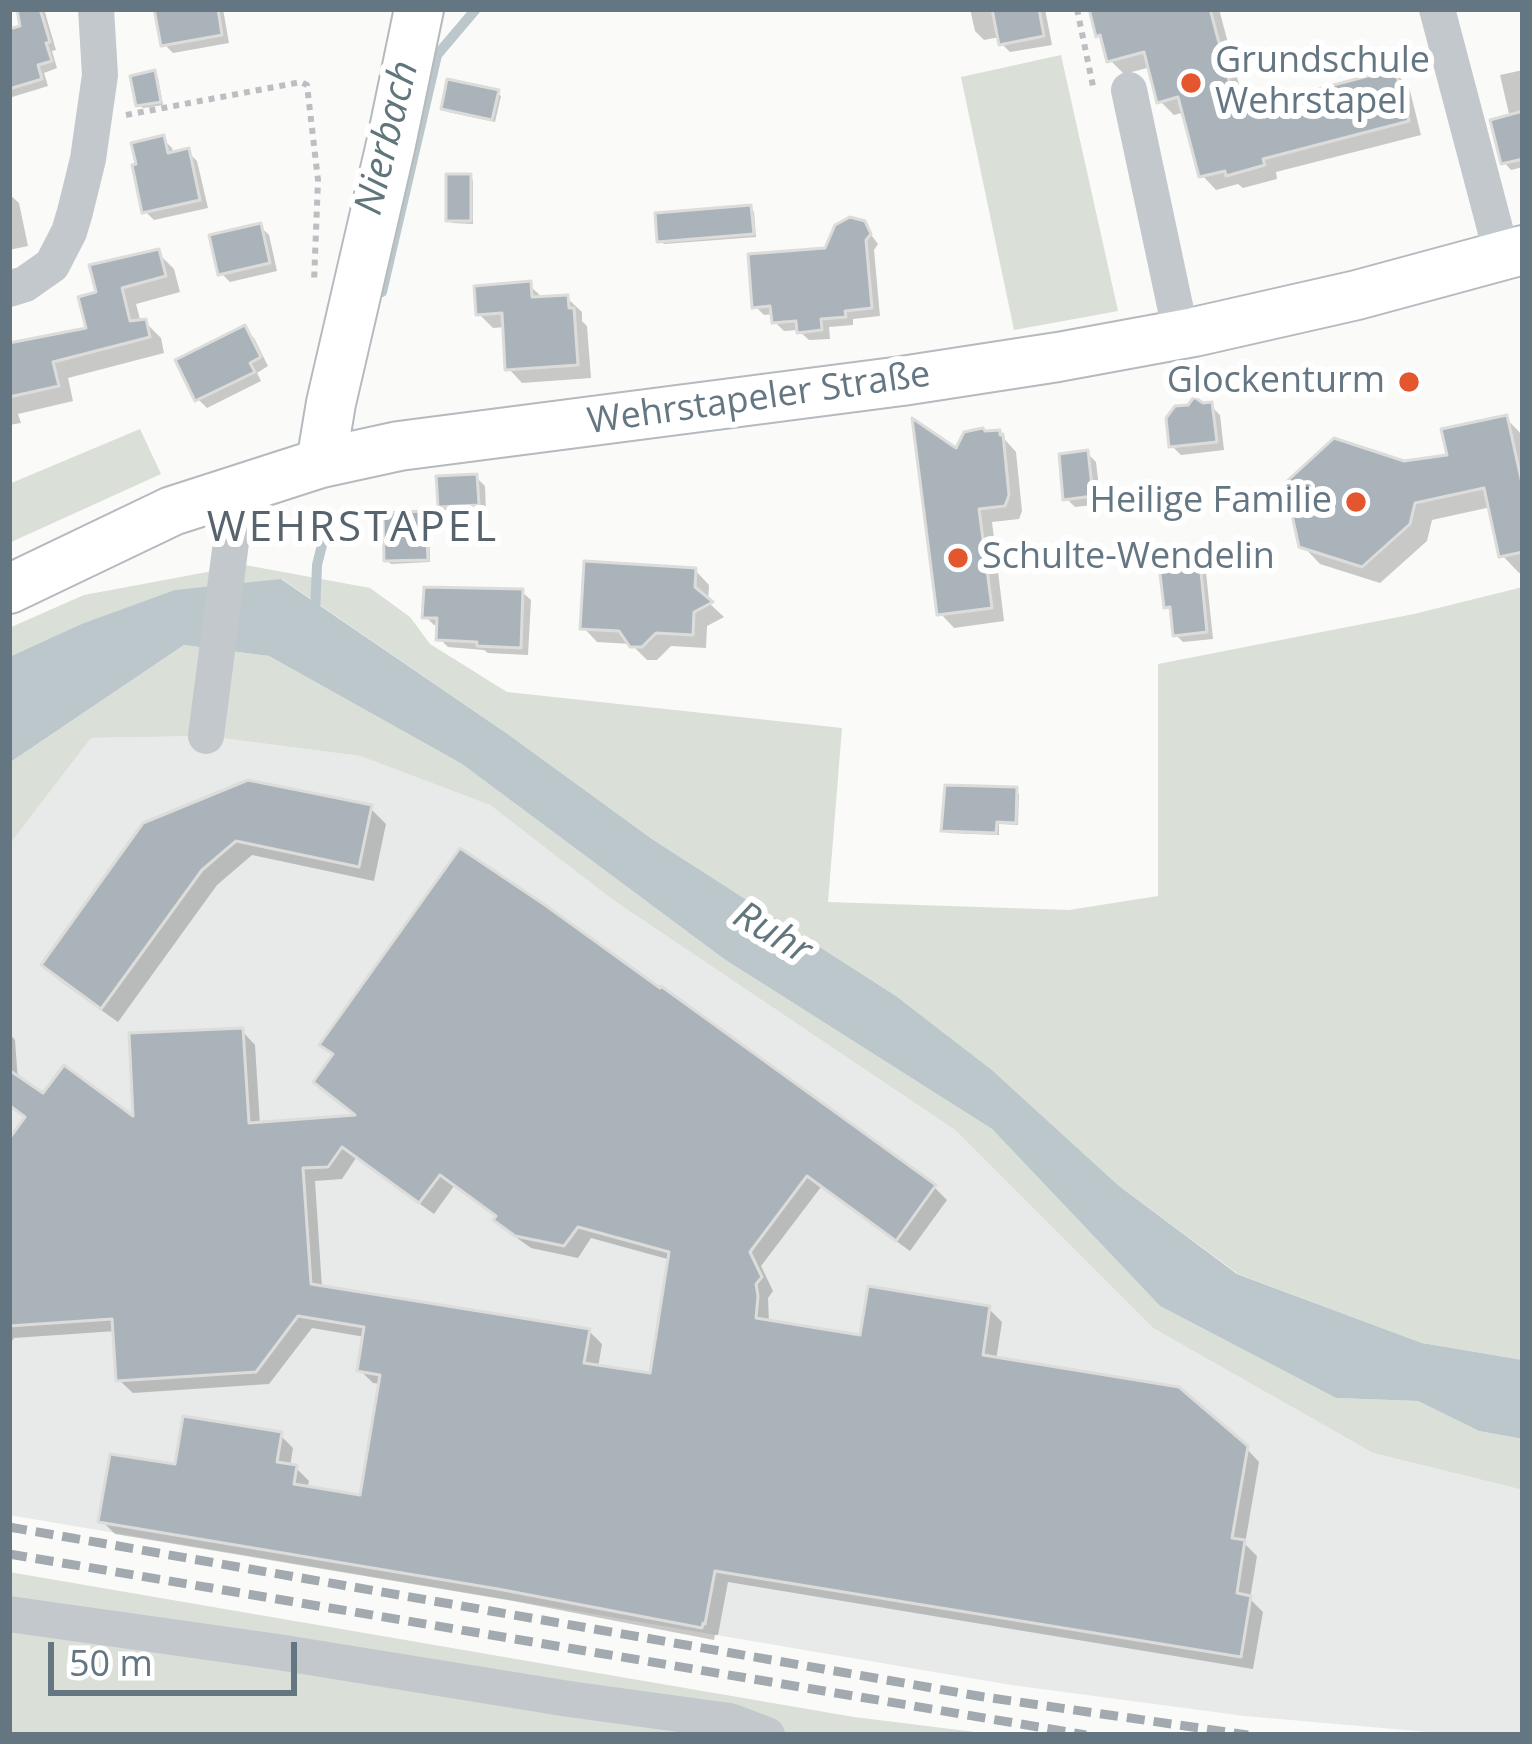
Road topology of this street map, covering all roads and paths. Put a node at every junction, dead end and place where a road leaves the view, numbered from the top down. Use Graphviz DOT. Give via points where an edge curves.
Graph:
graph roads {
  1 [pos="96,9"];
  2 [pos="419,9"];
  3 [pos="1437,9"];
  4 [pos="1129,90"];
  5 [pos="94,122"];
  6 [pos="1513,253"];
  7 [pos="9,289"];
  8 [pos="313,299"];
  9 [pos="1181,334"];
  10 [pos="321,463"];
  11 [pos="237,505"];
  12 [pos="9,589"];
  13 [pos="206,736"];
  14 [pos="9,1614"];
  15 [pos="767,1735"];
  1 -- 5 [label="street"];
  2 -- 10 [label="main road"];
  3 -- 6 [label="street"];
  4 -- 9 [label="street"];
  5 -- 7 [label="street" via="60,252 39,275"];
  5 -- 8 [label="path" via="307,85 318,180"];
  6 -- 9 [label="main road, Wehrstapeler Straße"];
  9 -- 10 [label="main road, Wehrstapeler Straße"];
  10 -- 11 [label="main road, Wehrstapeler Straße"];
  11 -- 12 [label="main road, Wehrstapeler Straße" via="172,511"];
  11 -- 13 [label="street"];
  14 -- 15 [label="street" via="730,1721"];
}
